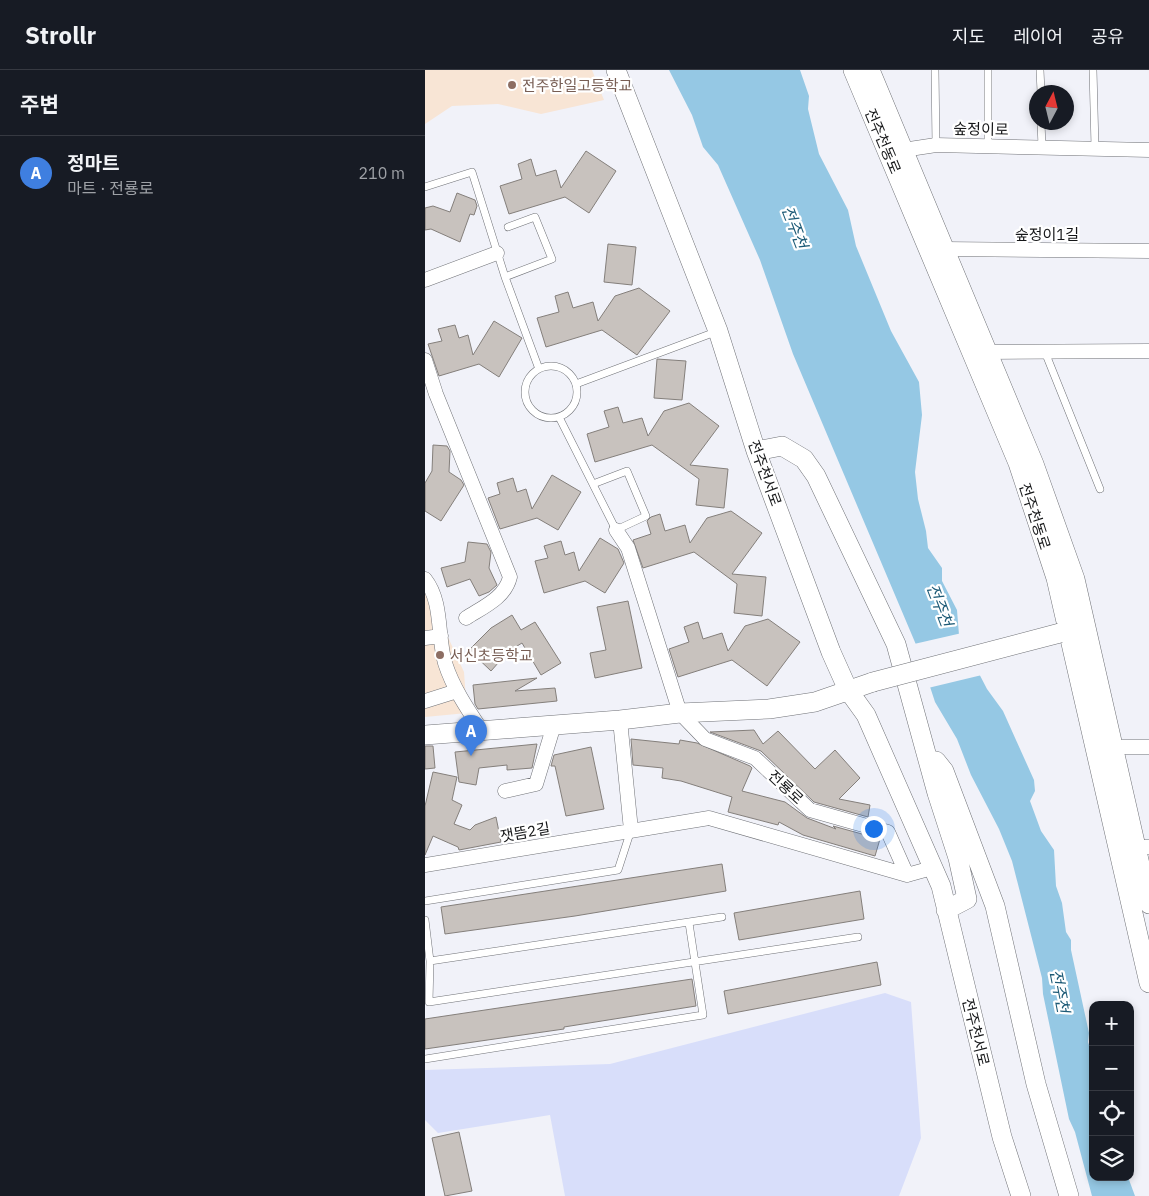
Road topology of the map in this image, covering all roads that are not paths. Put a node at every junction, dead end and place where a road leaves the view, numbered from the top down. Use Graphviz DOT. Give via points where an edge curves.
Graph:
graph roads {
  1 [pos="616,70"];
  2 [pos="853,70"];
  3 [pos="870,70"];
  4 [pos="935,70"];
  5 [pos="988,70"];
  6 [pos="1041,70"];
  7 [pos="1093,70"];
  8 [pos="1041,85"];
  9 [pos="1041,130"];
  10 [pos="936,145"];
  11 [pos="988,145"];
  12 [pos="1041,147"];
  13 [pos="1095,147"];
  14 [pos="903,150"];
  15 [pos="1149,150"];
  16 [pos="425,187"];
  17 [pos="508,227"];
  18 [pos="944,249"];
  19 [pos="1149,251"];
  20 [pos="497,252"];
  21 [pos="505,277"];
  22 [pos="425,280"];
  23 [pos="718,331"];
  24 [pos="1149,351"];
  25 [pos="986,352"];
  26 [pos="1045,352"];
  27 [pos="425,360"];
  28 [pos="539,369"];
  29 [pos="575,384"];
  30 [pos="559,417"];
  31 [pos="756,451"];
  32 [pos="593,484"];
  33 [pos="1100,489"];
  34 [pos="616,530"];
  35 [pos="425,579"];
  36 [pos="467,618"];
  37 [pos="1072,630"];
  38 [pos="441,636"];
  39 [pos="425,638"];
  40 [pos="848,690"];
  41 [pos="457,691"];
  42 [pos="425,701"];
  43 [pos="680,713"];
  44 [pos="620,720"];
  45 [pos="554,725"];
  46 [pos="482,731"];
  47 [pos="425,734"];
  48 [pos="1115,747"];
  49 [pos="1149,747"];
  50 [pos="927,750"];
  51 [pos="505,792"];
  52 [pos="631,830"];
  53 [pos="1143,847"];
  54 [pos="425,865"];
  55 [pos="932,868"];
  56 [pos="907,874"];
  57 [pos="425,901"];
  58 [pos="1149,904"];
  59 [pos="946,910"];
  60 [pos="722,918"];
  61 [pos="425,920"];
  62 [pos="689,923"];
  63 [pos="858,938"];
  64 [pos="1146,956"];
  65 [pos="430,961"];
  66 [pos="695,962"];
  67 [pos="427,981"];
  68 [pos="1149,983"];
  69 [pos="425,1059"];
  70 [pos="1021,1196"];
  71 [pos="1069,1196"];
  1 -- 23 [label="street, 전주천서로"];
  2 -- 37 [label="street, 전주천동로" via="1018,463"];
  3 -- 14 [label="street, 전주천동로"];
  4 -- 10 [label="lane"];
  5 -- 11 [label="lane"];
  6 -- 8 [label="lane"];
  7 -- 13 [label="lane"];
  9 -- 12 [label="lane"];
  10 -- 11 [label="street, 숲정이로"];
  10 -- 14 [label="street, 숲정이로"];
  11 -- 12 [label="street, 숲정이로"];
  12 -- 13 [label="street, 숲정이로"];
  13 -- 15 [label="street, 숲정이로"];
  14 -- 18 [label="street, 전주천동로"];
  16 -- 20 [label="lane" via="471,172"];
  17 -- 21 [label="lane" via="535,217 551,259"];
  18 -- 19 [label="street, 숲정이1길"];
  18 -- 25 [label="street, 전주천동로"];
  20 -- 21 [label="lane"];
  20 -- 22 [label="street"];
  21 -- 28 [label="lane"];
  23 -- 29 [label="lane"];
  23 -- 31 [label="street, 전주천서로"];
  24 -- 26 [label="street"];
  25 -- 26 [label="street"];
  25 -- 37 [label="street, 전주천동로" via="1033,464 1075,579"];
  26 -- 33 [label="lane"];
  27 -- 36 [label="street" via="510,577 499,597"];
  28 -- 29 [label="lane" via="556,366 571,376"];
  28 -- 30 [label="lane" via="527,382 526,400 529,407 543,417"];
  29 -- 30 [label="lane" via="576,400"];
  30 -- 32 [label="lane"];
  31 -- 40 [label="street, 전주천서로"];
  31 -- 50 [label="street" via="783,446 804,459 816,476 896,644"];
  32 -- 34 [label="lane"];
  32 -- 34 [label="lane" via="627,470 646,516"];
  34 -- 43 [label="street" via="628,548"];
  35 -- 38 [label="street" via="434,590"];
  37 -- 40 [label="street, bridge"];
  37 -- 48 [label="street, 전주천동로"];
  37 -- 64 [label="street, 전주천동로"];
  38 -- 39 [label="street"];
  38 -- 41 [label="street" via="445,663"];
  40 -- 43 [label="street" via="815,702 769,710"];
  40 -- 55 [label="street, 전주천서로" via="866,714"];
  41 -- 42 [label="street"];
  41 -- 46 [label="street"];
  43 -- 44 [label="street"];
  43 -- 56 [label="street, 전룡로" via="705,738 755,758 810,810 889,832"];
  44 -- 45 [label="street"];
  44 -- 52 [label="street"];
  45 -- 46 [label="street"];
  45 -- 51 [label="street" via="536,784"];
  46 -- 47 [label="street"];
  48 -- 49 [label="street"];
  48 -- 53 [label="street, 전주천동로"];
  50 -- 59 [label="street" via="967,899"];
  50 -- 71 [label="street" via="944,771 995,906 1036,1084"];
  52 -- 54 [label="street, 잿뜸2길"];
  52 -- 56 [label="street" via="709,818"];
  52 -- 57 [label="lane" via="617,870"];
  53 -- 58 [label="street, 전주천동로"];
  55 -- 56 [label="street"];
  55 -- 59 [label="street, 전주천서로" via="941,886"];
  59 -- 70 [label="street, 전주천서로" via="1001,1137"];
  60 -- 62 [label="lane"];
  61 -- 65 [label="lane"];
  62 -- 65 [label="lane"];
  62 -- 66 [label="lane"];
  63 -- 66 [label="lane"];
  64 -- 68 [label="street, 전주천동로"];
  65 -- 67 [label="lane"];
  66 -- 67 [label="lane" via="429,1002"];
  66 -- 69 [label="lane" via="703,1015"];
}
